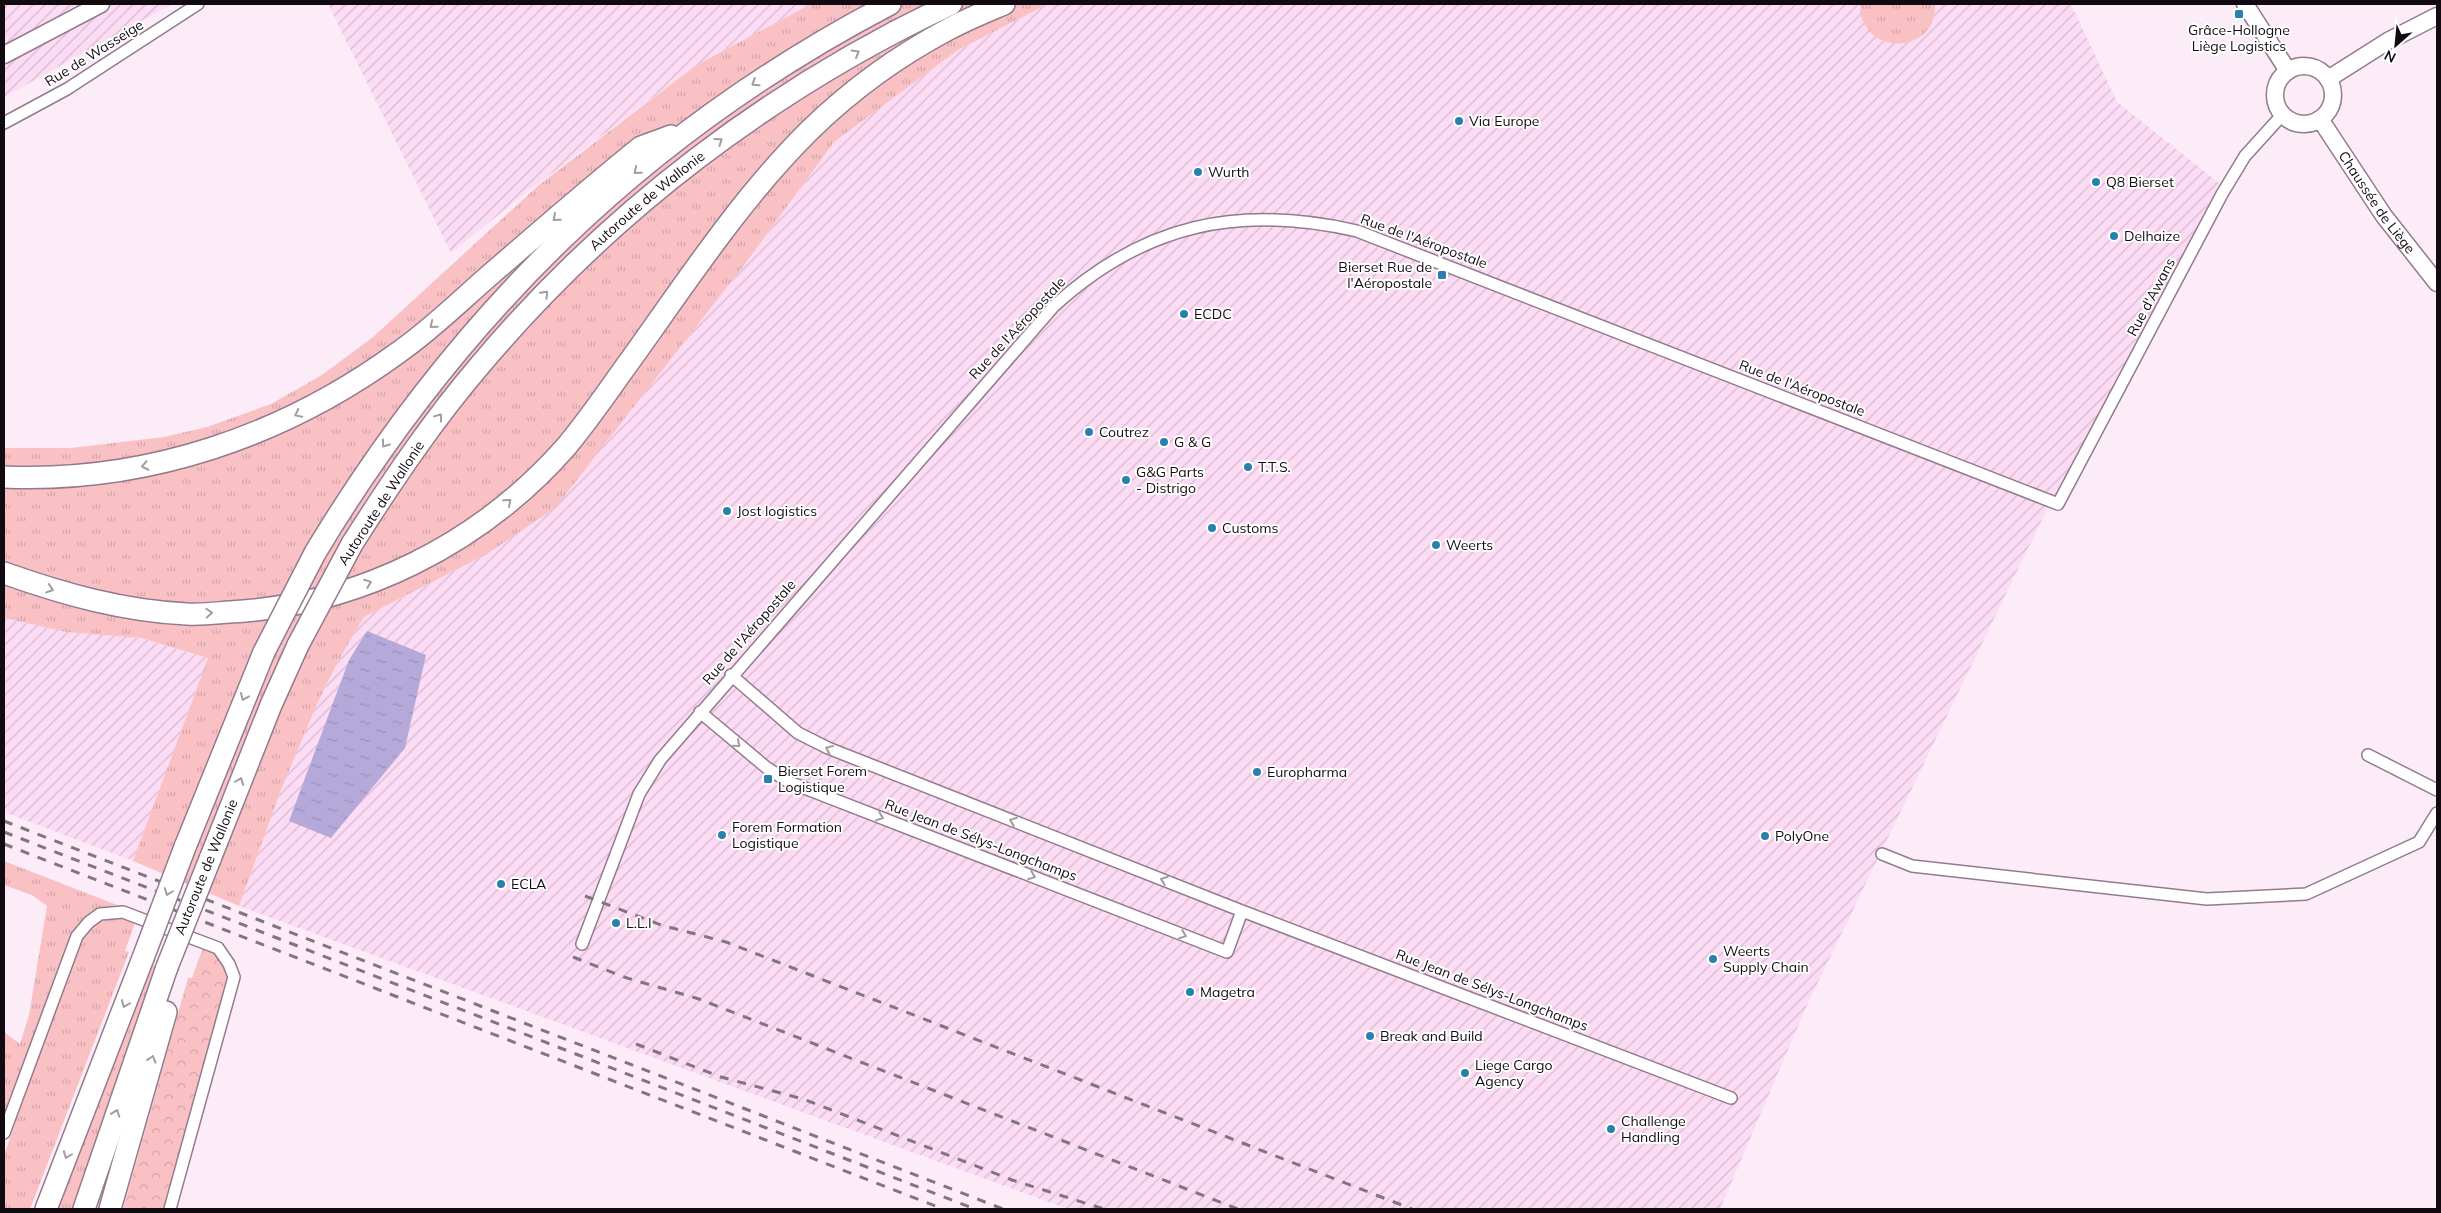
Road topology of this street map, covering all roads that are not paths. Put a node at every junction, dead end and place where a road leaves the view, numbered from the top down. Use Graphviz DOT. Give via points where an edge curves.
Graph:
graph roads {
  1 [pos="101,4"];
  2 [pos="198,4"];
  3 [pos="890,4"];
  4 [pos="951,4"];
  5 [pos="1004,4"];
  6 [pos="2245,4"];
  7 [pos="2437,16"];
  8 [pos="4,55"];
  9 [pos="2288,71"];
  10 [pos="2328,79"];
  11 [pos="2283,114"];
  12 [pos="2320,119"];
  13 [pos="4,123"];
  14 [pos="689,130"];
  15 [pos="2437,284"];
  16 [pos="4,477"];
  17 [pos="2058,504"];
  18 [pos="4,573"];
  19 [pos="731,676"];
  20 [pos="700,712"];
  21 [pos="2368,755"];
  22 [pos="2437,790"];
  23 [pos="2437,813"];
  24 [pos="1882,854"];
  25 [pos="1242,911"];
  26 [pos="582,944"];
  27 [pos="172,970"];
  28 [pos="1732,1098"];
  29 [pos="4,1133"];
  30 [pos="46,1209"];
  31 [pos="84,1209"];
  32 [pos="110,1209"];
  33 [pos="170,1209"];
  1 -- 8 [label="main road"];
  2 -- 13 [label="street, Rue de Wasseige" via="67,89"];
  3 -- 14 [label="highway, Autoroute de Wallonie, one-way" via="796,56"];
  27 -- 4 [label="highway, Autoroute de Wallonie, one-way, bridge" via="210,859 264,721 298,645 352,544 404,463 481,364 545,294 610,231 691,163 756,114 870,46"];
  18 -- 5 [label="highway, one-way" via="90,601 189,614 297,605 349,591 424,559 467,534 538,476 565,448 763,181 811,129 889,66 947,30"];
  6 -- 9 [label="main road"];
  7 -- 10 [label="main road" via="2388,41"];
  9 -- 10 [label="main road" via="2296,67 2314,68"];
  9 -- 11 [label="main road" via="2281,77 2275,96"];
  10 -- 12 [label="main road" via="2332,101"];
  11 -- 12 [label="main road" via="2300,123"];
  11 -- 17 [label="street, Rue d'Awans" via="2245,156 2222,194"];
  12 -- 15 [label="main road, Chaussée de Liège" via="2384,216"];
  14 -- 16 [label="highway, one-way" via="641,147 401,351 313,407 241,439 175,460 74,476"];
  14 -- 30 [label="highway, Autoroute de Wallonie, one-way, bridge" via="590,211 502,299 396,429 347,498 314,553 264,652 185,846"];
  17 -- 19 [label="street, Rue de l'Aéropostale" via="1357,231 1280,218 1233,220 1156,240 1115,260 1079,283 1054,306"];
  19 -- 20 [label="street, Rue de l'Aéropostale"];
  25 -- 19 [label="street, Rue Jean de Sélys-Longchamps, one-way" via="828,748 798,733"];
  20 -- 25 [label="street, Rue Jean de Sélys-Longchamps, one-way" via="767,768 789,782 1227,952"];
  20 -- 26 [label="street, Rue de l'Aéropostale" via="648,776"];
  21 -- 22 [label="street"];
  23 -- 24 [label="street" via="2419,842 2306,894 2207,899 1912,866"];
  25 -- 28 [label="street, Rue Jean de Sélys-Longchamps"];
  31 -- 27 [label="highway, Autoroute de Wallonie, one-way"];
  32 -- 27 [label="highway, one-way"];
  29 -- 33 [label="street" via="76,936 89,922 100,914 123,912 218,948 234,976"];
}
